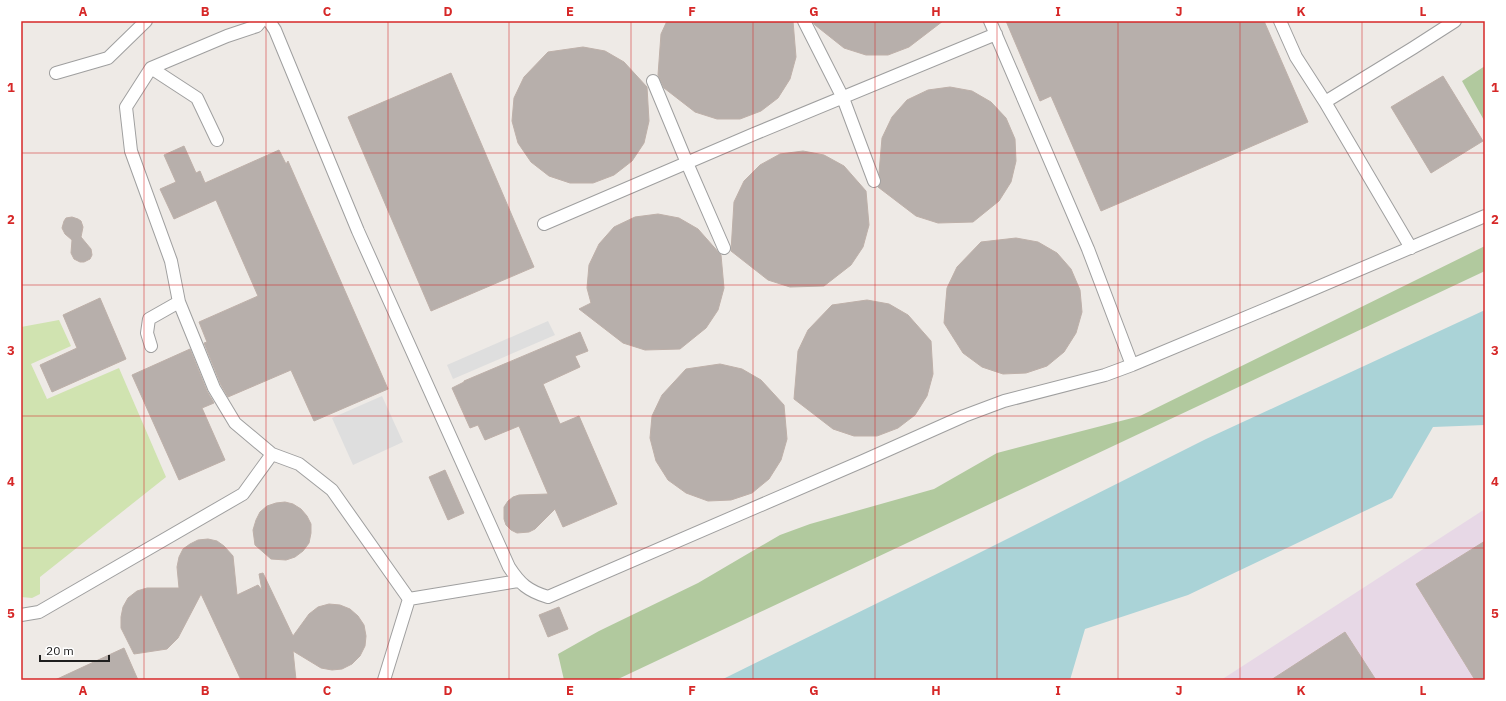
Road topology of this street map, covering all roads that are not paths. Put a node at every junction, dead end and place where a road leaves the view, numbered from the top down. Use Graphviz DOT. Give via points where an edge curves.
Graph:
graph roads {
  1 [pos="146,21"];
  2 [pos="261,21"];
  3 [pos="269,21"];
  4 [pos="804,21"];
  5 [pos="990,21"];
  6 [pos="1280,21"];
  7 [pos="1455,21"];
  8 [pos="996,34"];
  9 [pos="151,68"];
  10 [pos="56,73"];
  11 [pos="653,81"];
  12 [pos="843,98"];
  13 [pos="1324,102"];
  14 [pos="217,140"];
  15 [pos="687,164"];
  16 [pos="874,181"];
  17 [pos="1485,216"];
  18 [pos="544,224"];
  19 [pos="724,248"];
  20 [pos="1411,248"];
  21 [pos="179,302"];
  22 [pos="151,346"];
  23 [pos="1132,365"];
  24 [pos="272,454"];
  25 [pos="518,581"];
  26 [pos="409,599"];
  27 [pos="21,615"];
  28 [pos="384,680"];
  1 -- 10 [label="lane" via="108,58"];
  2 -- 9 [label="lane" via="257,26"];
  3 -- 25 [label="lane" via="275,30 358,231 509,567"];
  4 -- 12 [label="lane"];
  5 -- 8 [label="lane"];
  6 -- 13 [label="lane" via="1296,57"];
  7 -- 13 [label="lane"];
  8 -- 12 [label="lane"];
  8 -- 23 [label="lane" via="1088,249"];
  9 -- 14 [label="lane" via="197,98"];
  9 -- 21 [label="lane" via="126,107 131,151 171,261"];
  11 -- 15 [label="lane"];
  12 -- 15 [label="lane"];
  12 -- 16 [label="lane"];
  13 -- 20 [label="lane"];
  15 -- 18 [label="lane"];
  15 -- 19 [label="lane"];
  17 -- 20 [label="lane"];
  20 -- 23 [label="lane"];
  21 -- 22 [label="lane" via="149,320 147,333"];
  21 -- 24 [label="lane" via="214,388 235,423"];
  23 -- 25 [label="lane" via="1105,375 1004,401 964,416 548,597 537,594"];
  24 -- 26 [label="lane" via="299,464 332,490"];
  24 -- 27 [label="lane" via="243,494 39,612"];
  25 -- 26 [label="lane"];
  26 -- 28 [label="lane"];
}
